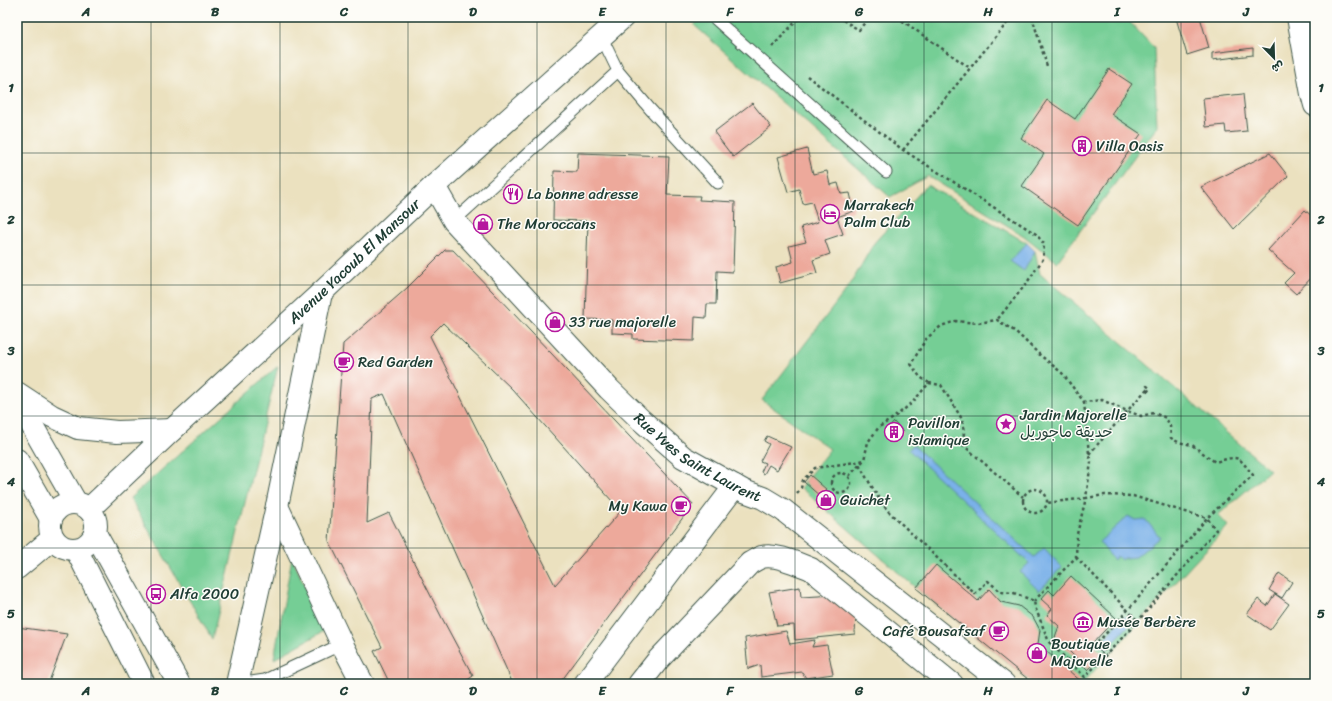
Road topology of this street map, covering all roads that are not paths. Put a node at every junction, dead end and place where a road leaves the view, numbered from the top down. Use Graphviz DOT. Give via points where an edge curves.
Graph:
graph roads {
  1 [pos="623,17"];
  2 [pos="713,17"];
  3 [pos="1298,17"];
  4 [pos="601,36"];
  5 [pos="618,71"];
  6 [pos="1315,105"];
  7 [pos="886,172"];
  8 [pos="718,183"];
  9 [pos="434,186"];
  10 [pos="454,221"];
  11 [pos="321,293"];
  12 [pos="17,393"];
  13 [pos="17,399"];
  14 [pos="172,430"];
  15 [pos="17,460"];
  16 [pos="735,486"];
  17 [pos="82,506"];
  18 [pos="277,506"];
  19 [pos="52,528"];
  20 [pos="95,533"];
  21 [pos="76,549"];
  22 [pos="17,568"];
  23 [pos="342,644"];
  24 [pos="238,682"];
  25 [pos="144,684"];
  26 [pos="179,684"];
  27 [pos="363,684"];
  28 [pos="585,684"];
  29 [pos="639,684"];
  30 [pos="952,684"];
  31 [pos="1004,684"];
  1 -- 4 [label="street, Avenue Yacoub El Mansour"];
  2 -- 7 [label="lane"];
  3 -- 6 [label="street"];
  4 -- 5 [label="lane"];
  4 -- 9 [label="street, Avenue Yacoub El Mansour"];
  5 -- 8 [label="lane"];
  5 -- 10 [label="lane"];
  9 -- 10 [label="street, Rue Yves Saint Laurent"];
  9 -- 11 [label="street, Avenue Yacoub El Mansour"];
  10 -- 16 [label="street, Rue Yves Saint Laurent" via="609,389 641,420 684,457"];
  11 -- 14 [label="street, Avenue Yacoub El Mansour"];
  11 -- 18 [label="street"];
  12 -- 14 [label="street" via="52,416 78,428 117,432"];
  13 -- 17 [label="street"];
  14 -- 17 [label="street, Avenue Yacoub El Mansour"];
  15 -- 19 [label="street"];
  16 -- 28 [label="street"];
  16 -- 31 [label="street, Rue Yves Saint Laurent" via="783,510"];
  17 -- 19 [label="street" via="66,504 61,507 57,510"];
  17 -- 20 [label="street" via="94,516"];
  18 -- 23 [label="street"];
  18 -- 24 [label="street"];
  19 -- 21 [label="street" via="59,545"];
  19 -- 22 [label="street"];
  20 -- 21 [label="street" via="88,544"];
  20 -- 26 [label="street"];
  21 -- 25 [label="street"];
  23 -- 24 [label="lane" via="266,680"];
  23 -- 27 [label="street"];
  29 -- 30 [label="street" via="658,660 750,563 762,556 790,561 811,569"];
}
